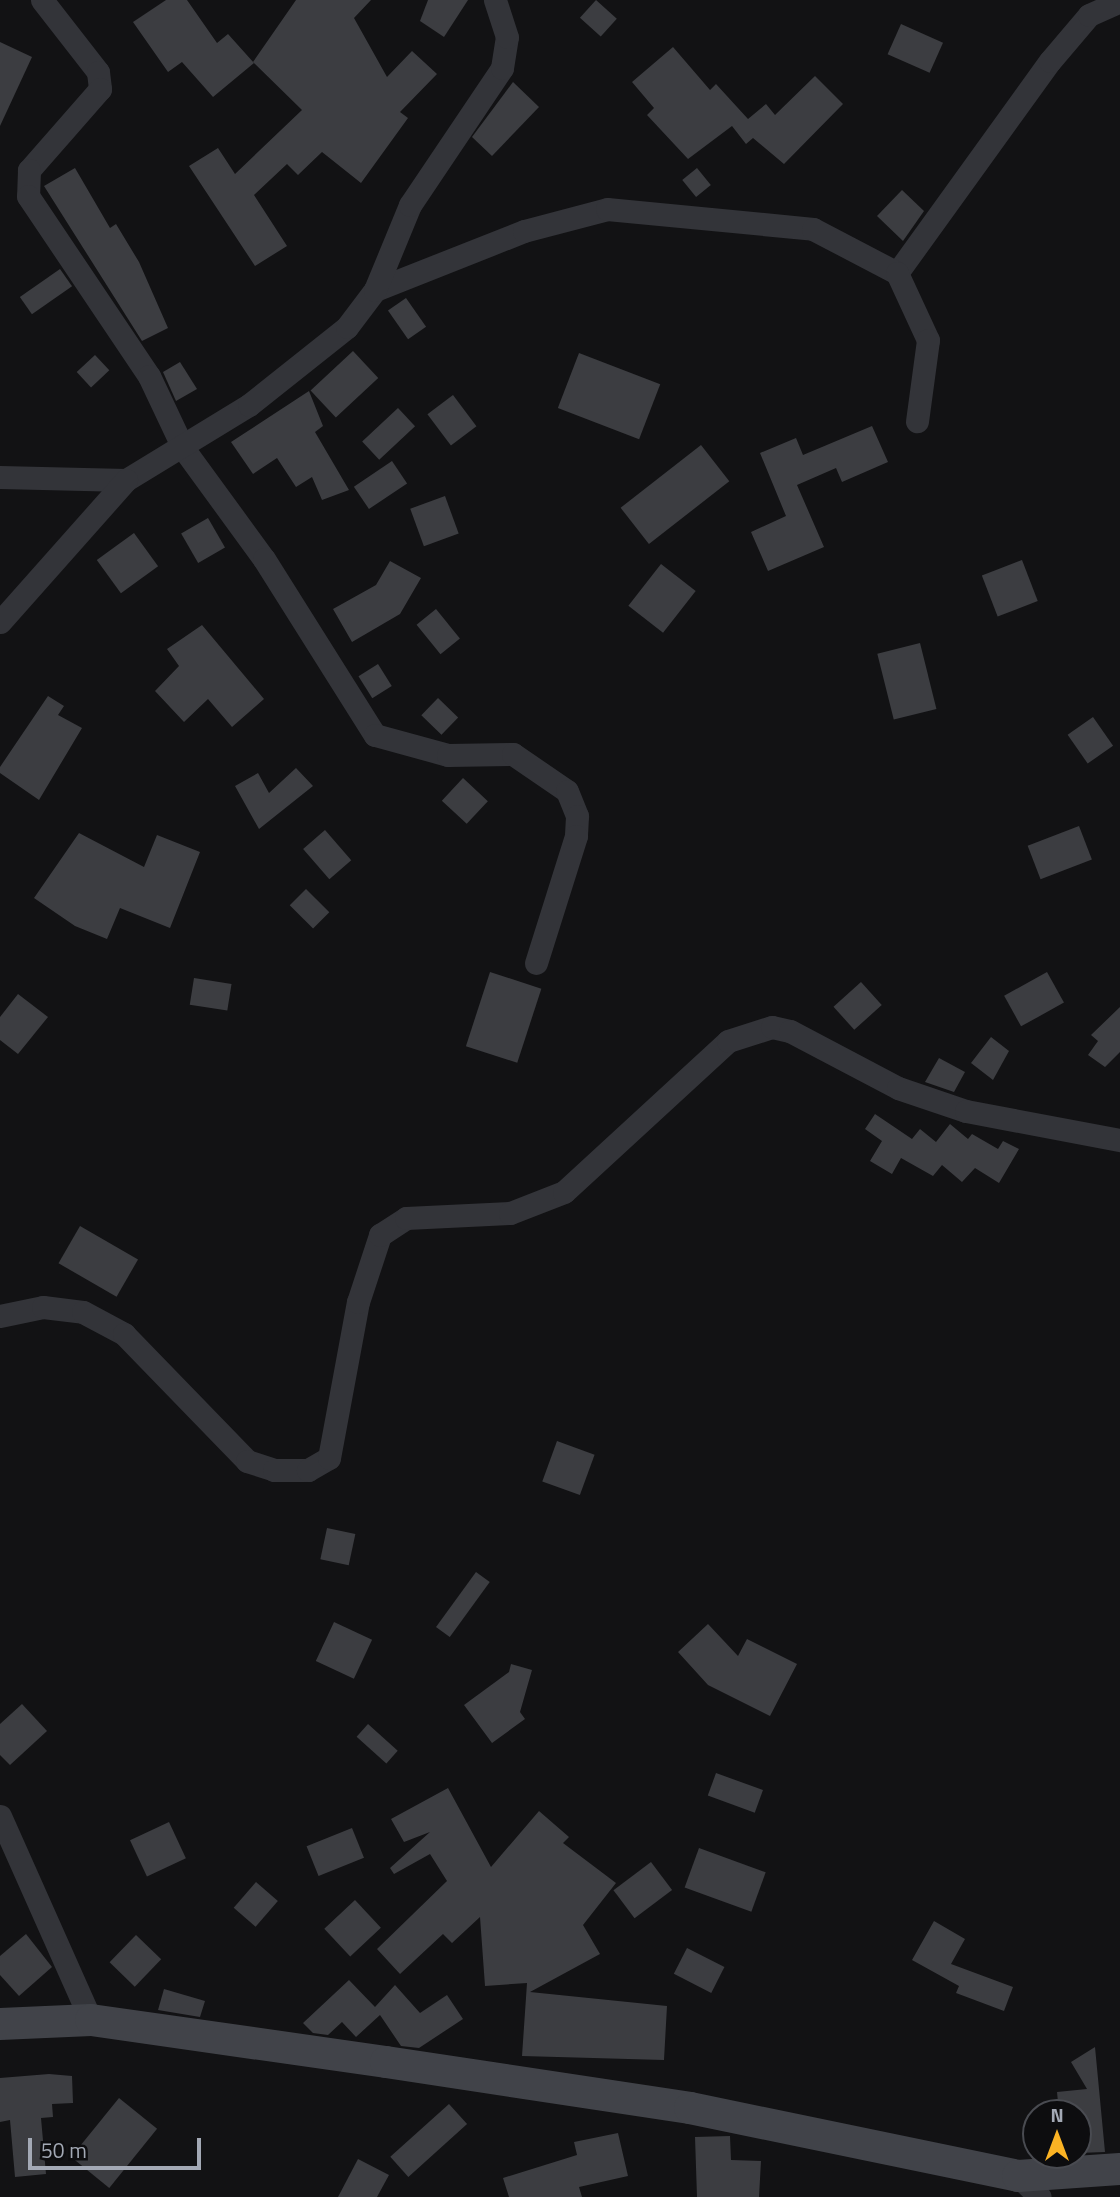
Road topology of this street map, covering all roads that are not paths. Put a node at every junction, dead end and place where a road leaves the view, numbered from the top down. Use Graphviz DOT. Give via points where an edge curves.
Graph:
graph roads {
  1 [pos="42,0"];
  2 [pos="495,0"];
  3 [pos="1120,1"];
  4 [pos="897,273"];
  5 [pos="375,290"];
  6 [pos="917,421"];
  7 [pos="183,448"];
  8 [pos="0,477"];
  9 [pos="126,480"];
  10 [pos="0,622"];
  11 [pos="536,963"];
  12 [pos="1120,1140"];
  13 [pos="0,1316"];
  14 [pos="0,1816"];
  15 [pos="91,2020"];
  16 [pos="0,2024"];
  17 [pos="1120,2168"];
  18 [pos="1029,2186"];
  1 -- 7 [label="street" via="98,72 100,89 29,170 28,196 149,376"];
  2 -- 5 [label="street" via="508,37 502,68 410,205"];
  3 -- 4 [label="street" via="1089,16 1050,61"];
  4 -- 5 [label="street" via="813,229 607,209 524,231"];
  4 -- 6 [label="street" via="928,340"];
  5 -- 7 [label="street" via="347,327 249,405"];
  7 -- 9 [label="street"];
  7 -- 11 [label="street" via="264,559 375,735 448,755 513,754 567,791 577,816 576,836"];
  8 -- 9 [label="street"];
  9 -- 10 [label="street"];
  12 -- 13 [label="street" via="966,1111 898,1088 790,1031 772,1027 728,1041 564,1192 510,1213 406,1218 380,1234 358,1302 329,1458 308,1470 274,1471 247,1461 124,1334 83,1312 43,1307"];
  14 -- 15 [label="street"];
  15 -- 16 [label="street"];
  15 -- 18 [label="street" via="690,2108"];
  17 -- 18 [label="street"];
}
